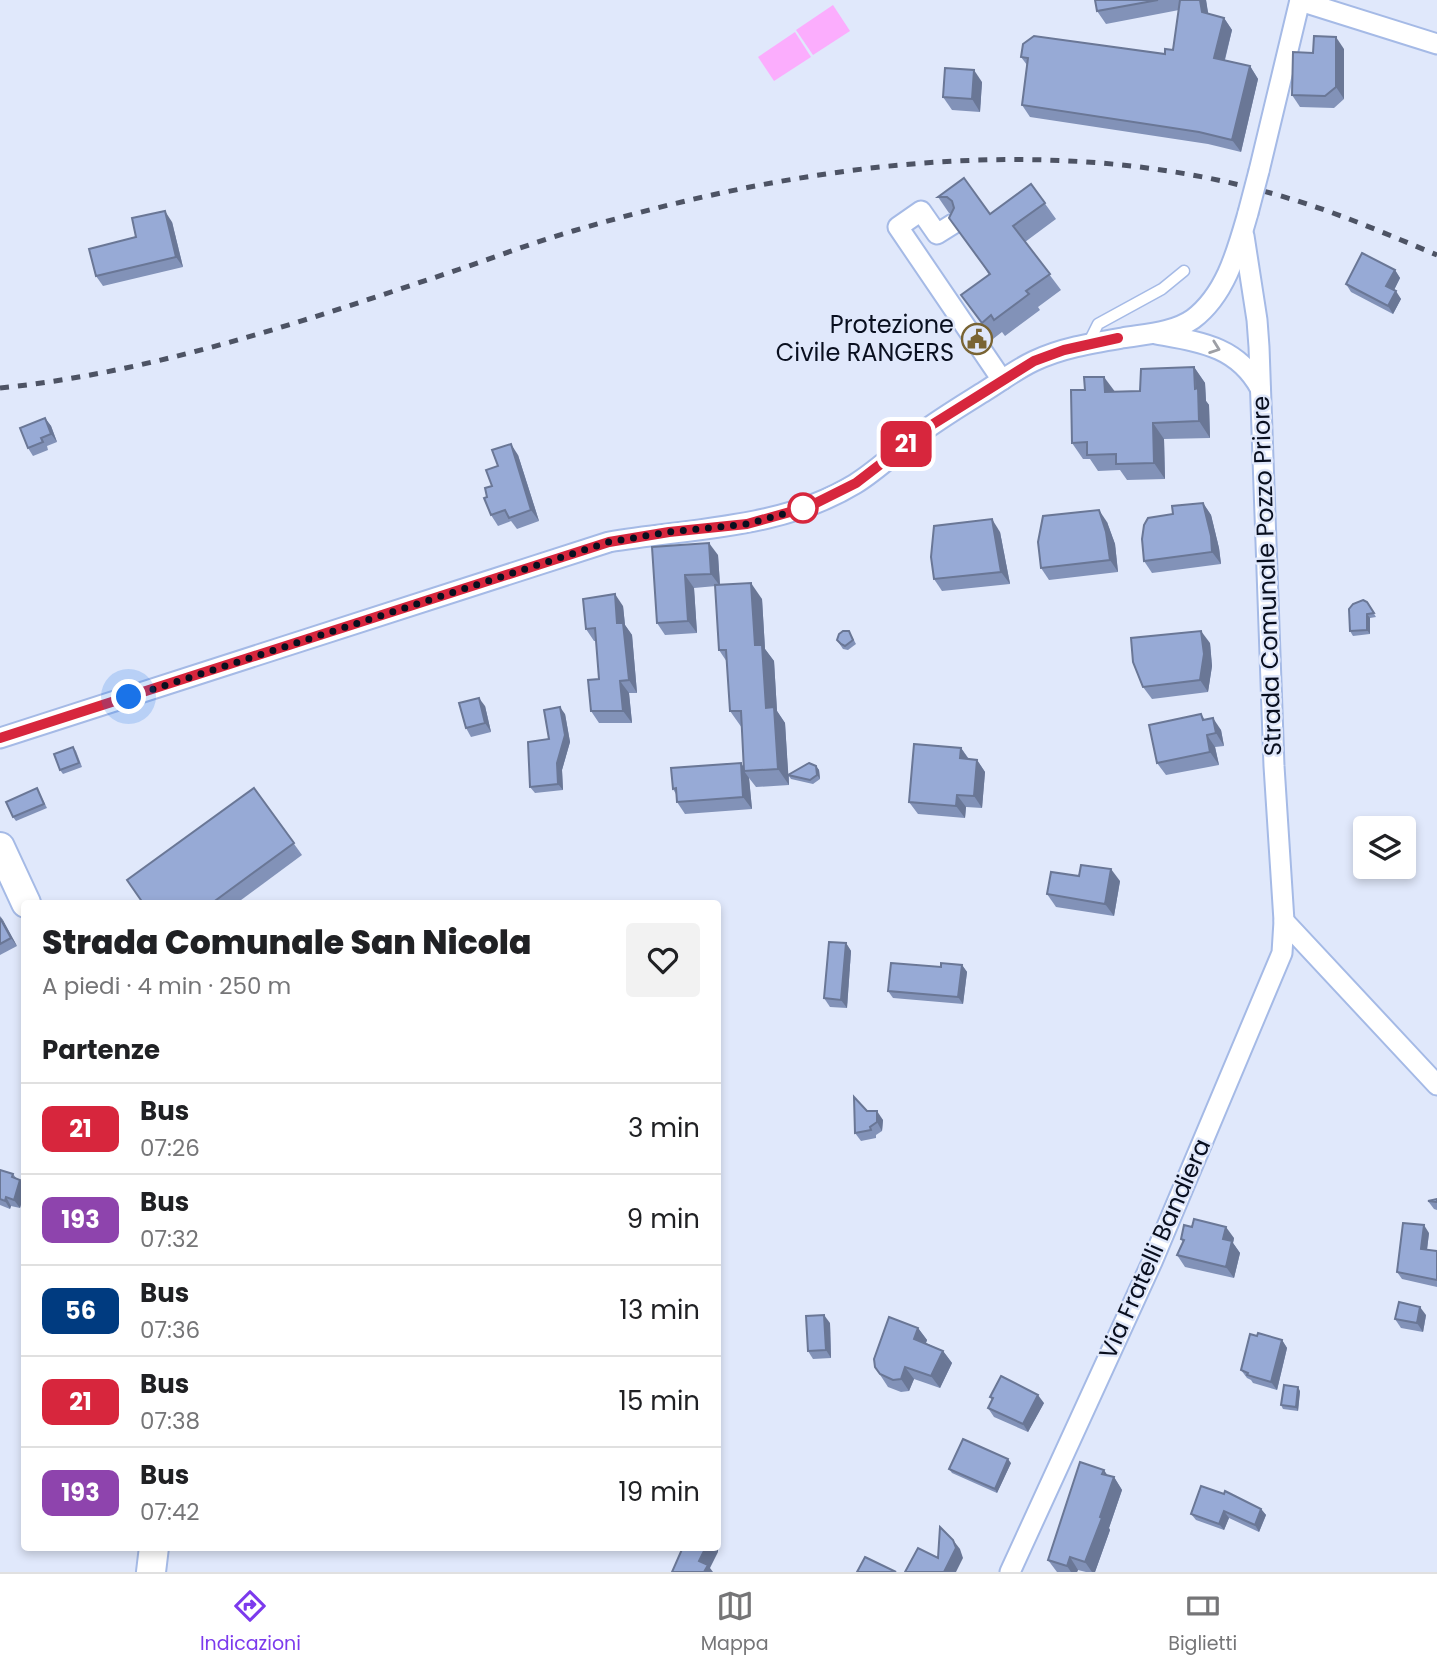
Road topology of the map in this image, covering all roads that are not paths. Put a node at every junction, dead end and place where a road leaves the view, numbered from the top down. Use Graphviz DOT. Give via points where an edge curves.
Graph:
graph roads {
  1 [pos="1300,1"];
  2 [pos="1437,44"];
  3 [pos="953,224"];
  4 [pos="1243,232"];
  5 [pos="1184,271"];
  6 [pos="1221,287"];
  7 [pos="1254,300"];
  8 [pos="1155,333"];
  9 [pos="1087,344"];
  10 [pos="1002,380"];
  11 [pos="1260,388"];
  12 [pos="0,738"];
  13 [pos="0,847"];
  14 [pos="25,900"];
  15 [pos="1284,920"];
  16 [pos="1437,1086"];
  17 [pos="154,1551"];
  18 [pos="151,1572"];
  19 [pos="1010,1572"];
  1 -- 2 [label="street"];
  1 -- 4 [label="street, bridge"];
  3 -- 10 [label="street" via="937,234 921,211 898,227"];
  4 -- 6 [label="street"];
  4 -- 7 [label="street, Strada Comunale Pozzo Priore"];
  5 -- 9 [label="lane" via="1162,289 1098,324"];
  6 -- 7 [label="street"];
  6 -- 8 [label="street" via="1191,321"];
  7 -- 11 [label="street, Strada Comunale Pozzo Priore"];
  8 -- 9 [label="street"];
  8 -- 11 [label="street, one-way" via="1229,353"];
  9 -- 10 [label="street" via="1034,361"];
  10 -- 12 [label="street" via="930,426 856,483 808,507 747,524 609,542"];
  11 -- 15 [label="street, Strada Comunale Pozzo Priore"];
  13 -- 14 [label="main road"];
  15 -- 16 [label="street"];
  15 -- 19 [label="street, Via Fratelli Bandiera" via="1277,966 1152,1262"];
  17 -- 18 [label="main road"];
}
